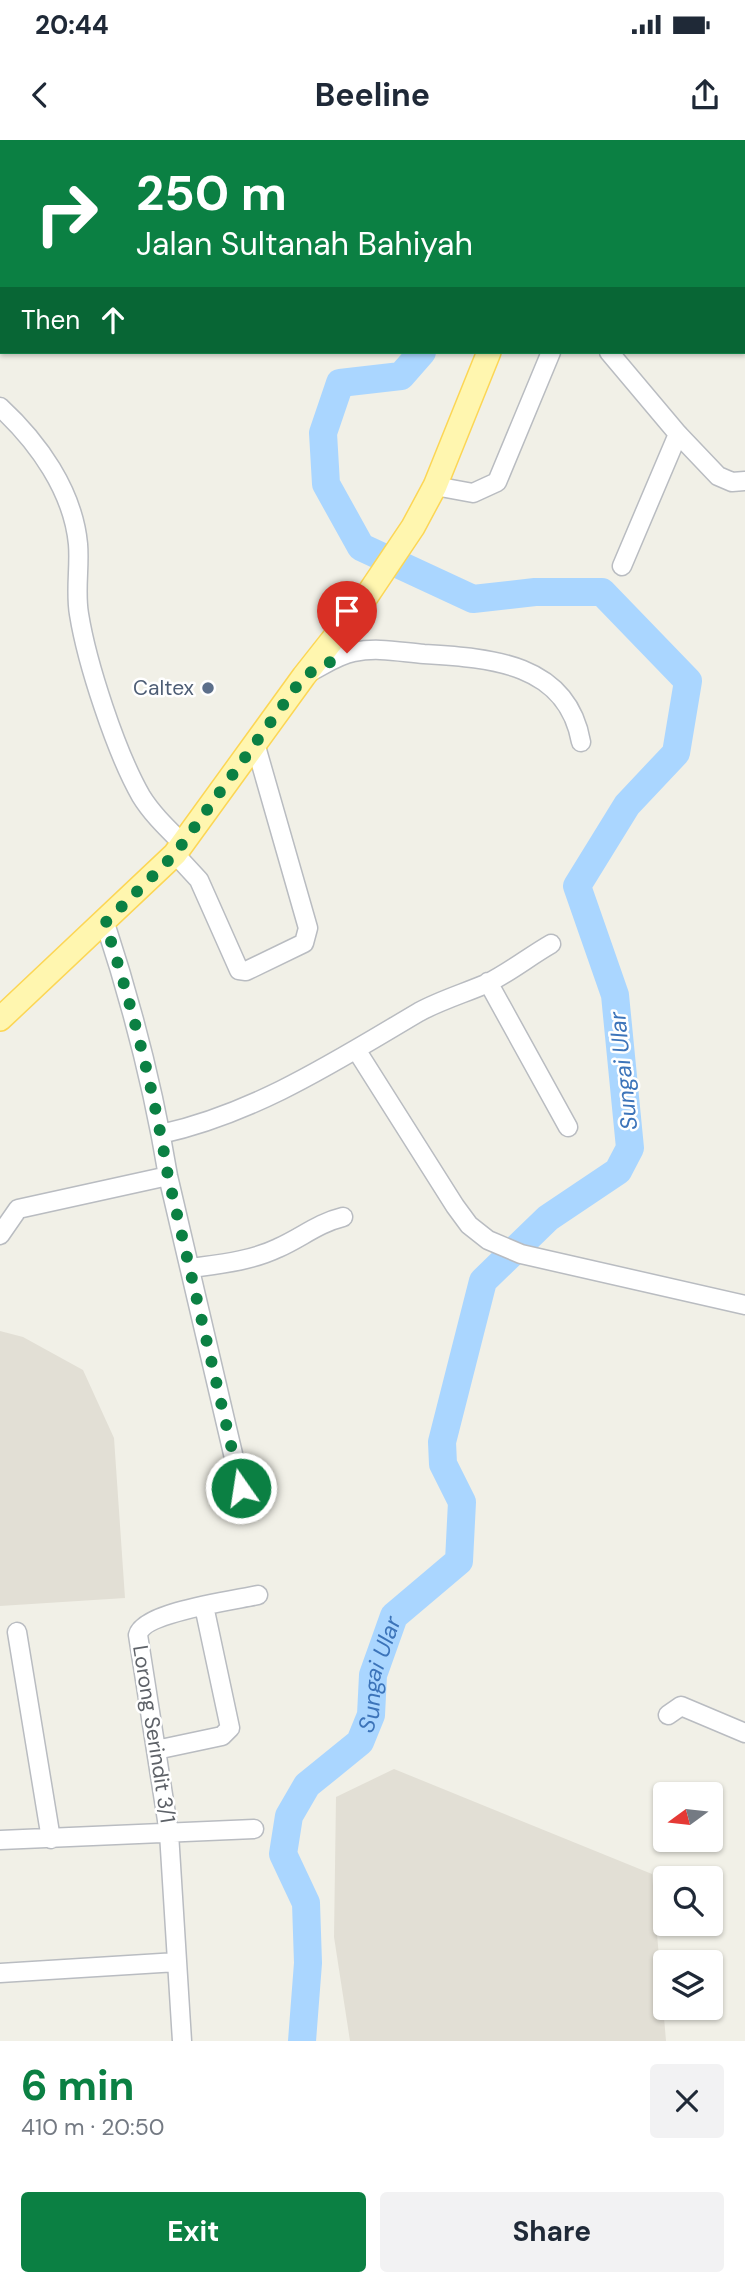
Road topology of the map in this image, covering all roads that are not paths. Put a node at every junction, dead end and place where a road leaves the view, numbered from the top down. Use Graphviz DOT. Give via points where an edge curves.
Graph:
graph roads {
  1 [pos="488,354"];
  2 [pos="550,354"];
  3 [pos="612,354"];
  4 [pos="0,407"];
  5 [pos="678,434"];
  6 [pos="745,481"];
  7 [pos="435,486"];
  8 [pos="622,566"];
  9 [pos="304,676"];
  10 [pos="581,742"];
  11 [pos="255,743"];
  12 [pos="179,849"];
  13 [pos="105,923"];
  14 [pos="551,944"];
  15 [pos="488,982"];
  16 [pos="0,1019"];
  17 [pos="356,1051"];
  18 [pos="568,1127"];
  19 [pos="161,1134"];
  20 [pos="168,1176"];
  21 [pos="343,1217"];
  22 [pos="0,1235"];
  23 [pos="191,1268"];
  24 [pos="745,1305"];
  25 [pos="241,1488"];
  26 [pos="258,1595"];
  27 [pos="204,1606"];
  28 [pos="17,1632"];
  29 [pos="668,1715"];
  30 [pos="745,1733"];
  31 [pos="156,1750"];
  32 [pos="254,1829"];
  33 [pos="169,1833"];
  34 [pos="51,1839"];
  35 [pos="0,1840"];
  36 [pos="177,1962"];
  37 [pos="0,1973"];
  38 [pos="182,2041"];
  1 -- 7 [label="main road"];
  2 -- 7 [label="street" via="497,482 473,493"];
  3 -- 5 [label="street"];
  4 -- 12 [label="street" via="33,442 62,489 75,527 78,611 84,640 122,756 142,797"];
  5 -- 6 [label="street" via="718,476"];
  5 -- 8 [label="street"];
  7 -- 9 [label="main road" via="364,600"];
  9 -- 10 [label="street" via="339,656 370,649 492,661 530,672 562,694 577,720"];
  9 -- 11 [label="main road"];
  11 -- 12 [label="main road"];
  11 -- 12 [label="street" via="308,928 304,943 246,971 239,970 199,880"];
  12 -- 13 [label="main road"];
  13 -- 16 [label="main road"];
  13 -- 19 [label="street"];
  14 -- 15 [label="street"];
  15 -- 17 [label="street" via="432,1006"];
  15 -- 18 [label="street"];
  17 -- 19 [label="street" via="260,1102 202,1125"];
  17 -- 24 [label="street" via="455,1206 488,1240 521,1254"];
  19 -- 20 [label="street"];
  20 -- 22 [label="street" via="18,1209"];
  20 -- 23 [label="street"];
  21 -- 23 [label="street" via="320,1223 278,1248 239,1261"];
  23 -- 25 [label="street"];
  26 -- 27 [label="street"];
  27 -- 31 [label="street, Lorong Serindit 3/1" via="139,1629"];
  27 -- 31 [label="street" via="230,1728 222,1736"];
  28 -- 34 [label="street"];
  29 -- 30 [label="street" via="681,1706"];
  31 -- 33 [label="street, Lorong Serindit 3/1"];
  32 -- 33 [label="street"];
  33 -- 34 [label="street"];
  33 -- 36 [label="street, Lorong Serindit 3/1"];
  34 -- 35 [label="street"];
  36 -- 37 [label="street"];
  36 -- 38 [label="street, Lorong Serindit 3/1"];
}
